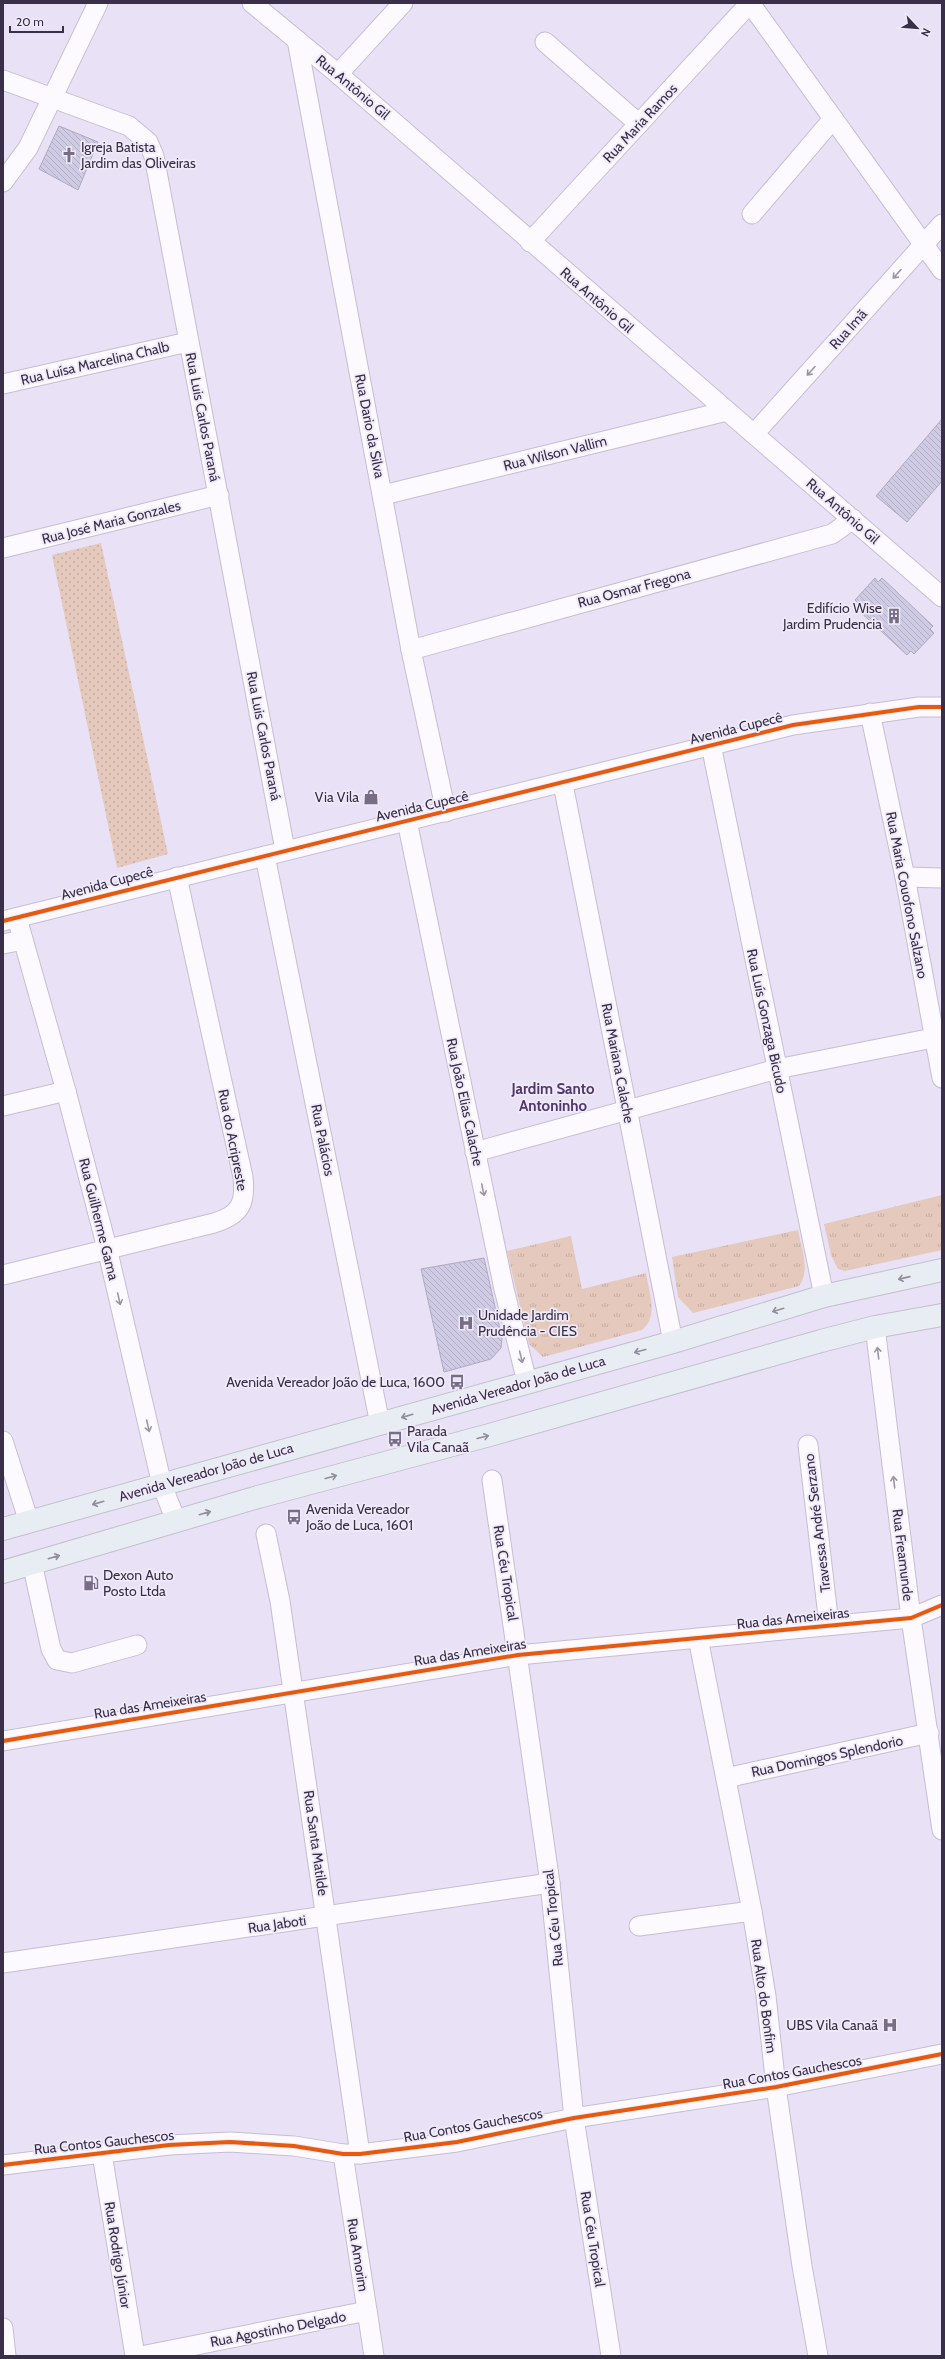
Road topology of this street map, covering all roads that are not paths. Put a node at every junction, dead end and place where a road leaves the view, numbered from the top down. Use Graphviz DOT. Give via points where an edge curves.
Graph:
graph roads {
  1 [pos="98,3"];
  2 [pos="252,3"];
  3 [pos="403,3"];
  4 [pos="750,3"];
  5 [pos="297,40"];
  6 [pos="545,42"];
  7 [pos="338,74"];
  8 [pos="3,80"];
  9 [pos="51,98"];
  10 [pos="833,119"];
  11 [pos="639,124"];
  12 [pos="3,182"];
  13 [pos="752,214"];
  14 [pos="942,224"];
  15 [pos="530,242"];
  16 [pos="923,245"];
  17 [pos="942,270"];
  18 [pos="188,342"];
  19 [pos="3,384"];
  20 [pos="728,411"];
  21 [pos="754,434"];
  22 [pos="218,495"];
  23 [pos="383,495"];
  24 [pos="853,519"];
  25 [pos="3,548"];
  26 [pos="942,597"];
  27 [pos="411,650"];
  28 [pos="942,707"];
  29 [pos="870,713"];
  30 [pos="711,745"];
  31 [pos="563,784"];
  32 [pos="446,812"];
  33 [pos="408,821"];
  34 [pos="285,850"];
  35 [pos="265,856"];
  36 [pos="176,877"];
  37 [pos="905,877"];
  38 [pos="942,878"];
  39 [pos="10,920"];
  40 [pos="23,940"];
  41 [pos="3,944"];
  42 [pos="938,1038"];
  43 [pos="777,1069"];
  44 [pos="942,1078"];
  45 [pos="66,1091"];
  46 [pos="3,1106"];
  47 [pos="627,1109"];
  48 [pos="475,1152"];
  49 [pos="107,1248"];
  50 [pos="942,1270"];
  51 [pos="3,1275"];
  52 [pos="824,1296"];
  53 [pos="942,1315"];
  54 [pos="875,1327"];
  55 [pos="673,1342"];
  56 [pos="527,1382"];
  57 [pos="380,1424"];
  58 [pos="3,1441"];
  59 [pos="808,1445"];
  60 [pos="492,1480"];
  61 [pos="162,1484"];
  62 [pos="176,1521"];
  63 [pos="29,1522"];
  64 [pos="3,1529"];
  65 [pos="266,1534"];
  66 [pos="32,1563"];
  67 [pos="3,1572"];
  68 [pos="942,1605"];
  69 [pos="911,1618"];
  70 [pos="829,1625"];
  71 [pos="698,1638"];
  72 [pos="137,1645"];
  73 [pos="518,1655"];
  74 [pos="294,1693"];
  75 [pos="929,1734"];
  76 [pos="3,1741"];
  77 [pos="726,1778"];
  78 [pos="942,1830"];
  79 [pos="550,1883"];
  80 [pos="752,1911"];
  81 [pos="326,1917"];
  82 [pos="639,1926"];
  83 [pos="3,1963"];
  84 [pos="942,2054"];
  85 [pos="776,2087"];
  86 [pos="574,2118"];
  87 [pos="102,2154"];
  88 [pos="351,2154"];
  89 [pos="3,2164"];
  90 [pos="367,2311"];
  91 [pos="3,2328"];
  92 [pos="6,2356"];
  93 [pos="135,2356"];
  94 [pos="141,2356"];
  95 [pos="374,2356"];
  96 [pos="611,2356"];
  97 [pos="818,2356"];
  1 -- 9 [label="street"];
  2 -- 5 [label="street, Rua Antônio Gil"];
  3 -- 7 [label="street"];
  4 -- 10 [label="street"];
  4 -- 11 [label="street, Rua Maria Ramos"];
  5 -- 7 [label="street, Rua Antônio Gil"];
  5 -- 23 [label="street, Rua Dario da Silva"];
  6 -- 11 [label="street"];
  7 -- 15 [label="street, Rua Antônio Gil"];
  8 -- 9 [label="street, Rua Luis Carlos Paraná"];
  9 -- 12 [label="street" via="28,148"];
  9 -- 18 [label="street, Rua Luis Carlos Paraná" via="129,126 148,142 154,156"];
  10 -- 13 [label="street"];
  10 -- 16 [label="street"];
  11 -- 15 [label="street, Rua Maria Ramos"];
  14 -- 16 [label="street, Rua Imã"];
  15 -- 20 [label="street, Rua Antônio Gil"];
  16 -- 17 [label="street"];
  16 -- 21 [label="street, Rua Imã, one-way"];
  18 -- 19 [label="street, Rua Luísa Marcelina Chalb"];
  18 -- 22 [label="street, Rua Luis Carlos Paraná"];
  20 -- 21 [label="street, Rua Antônio Gil"];
  20 -- 23 [label="street, Rua Wilson Vallim"];
  21 -- 24 [label="street, Rua Antônio Gil"];
  22 -- 25 [label="street, Rua José Maria Gonzales"];
  22 -- 34 [label="street, Rua Luis Carlos Paraná"];
  23 -- 27 [label="street, Rua Dario da Silva"];
  24 -- 26 [label="street, Rua Antônio Gil"];
  24 -- 27 [label="street, Rua Osmar Fregona" via="832,534"];
  27 -- 32 [label="street, Rua Dario da Silva"];
  28 -- 29 [label="street, Avenida Cupecê"];
  29 -- 30 [label="street, Avenida Cupecê" via="793,725"];
  29 -- 37 [label="street, Rua Maria Couofono Salzano"];
  30 -- 31 [label="street, Avenida Cupecê"];
  30 -- 43 [label="street, Rua Luís Gonzaga Bicudo"];
  31 -- 32 [label="street, Avenida Cupecê"];
  31 -- 47 [label="street, Rua Mariana Calache"];
  32 -- 33 [label="street, Avenida Cupecê"];
  33 -- 34 [label="street, Avenida Cupecê"];
  33 -- 48 [label="street, Rua João Elias Calache"];
  34 -- 35 [label="street, Avenida Cupecê"];
  35 -- 36 [label="street, Avenida Cupecê"];
  35 -- 57 [label="street, Rua Palácios"];
  36 -- 39 [label="street, Avenida Cupecê"];
  36 -- 49 [label="street, Rua do Acripreste" via="243,1177 244,1198 231,1218"];
  37 -- 38 [label="street"];
  37 -- 42 [label="street, Rua Maria Couofono Salzano"];
  39 -- 40 [label="street, Rua Guilherme Gama"];
  40 -- 41 [label="street"];
  40 -- 45 [label="street, Rua Guilherme Gama"];
  42 -- 43 [label="street"];
  42 -- 44 [label="street, Rua Maria Couofono Salzano"];
  43 -- 47 [label="street"];
  43 -- 52 [label="street, Rua Luís Gonzaga Bicudo"];
  45 -- 46 [label="street"];
  45 -- 49 [label="street, Rua Guilherme Gama"];
  47 -- 48 [label="street"];
  47 -- 55 [label="street, Rua Mariana Calache"];
  48 -- 56 [label="street, Rua João Elias Calache, one-way"];
  49 -- 51 [label="street, Rua do Acripreste"];
  49 -- 61 [label="street, Rua Guilherme Gama, one-way"];
  50 -- 52 [label="main road, Avenida Vereador João de Luca, one-way"];
  52 -- 55 [label="main road, Avenida Vereador João de Luca, one-way"];
  53 -- 54 [label="main road"];
  62 -- 54 [label="main road, one-way"];
  69 -- 54 [label="street, Rua Freamunde, one-way"];
  55 -- 56 [label="main road, Avenida Vereador João de Luca, one-way"];
  56 -- 57 [label="main road, Avenida Vereador João de Luca, one-way"];
  57 -- 61 [label="main road, Avenida Vereador João de Luca"];
  58 -- 63 [label="street"];
  59 -- 70 [label="street, Travessa André Serzano"];
  60 -- 73 [label="street, Rua Céu Tropical"];
  61 -- 62 [label="street, Rua Guilherme Gama"];
  61 -- 63 [label="main road, Avenida Vereador João de Luca, one-way"];
  66 -- 62 [label="main road, one-way"];
  63 -- 64 [label="main road, Avenida Vereador João de Luca"];
  65 -- 74 [label="street, Rua Santa Matilde" via="280,1601"];
  66 -- 67 [label="main road"];
  66 -- 72 [label="street" via="51,1649 57,1660 72,1663"];
  68 -- 69 [label="street, Rua das Ameixeiras"];
  69 -- 70 [label="street, Rua das Ameixeiras"];
  69 -- 75 [label="street, Rua Freamunde"];
  70 -- 71 [label="street, Rua das Ameixeiras"];
  71 -- 73 [label="street, Rua das Ameixeiras"];
  71 -- 77 [label="street, Rua Alto do Bonfim"];
  73 -- 74 [label="street, Rua das Ameixeiras"];
  73 -- 79 [label="street, Rua Céu Tropical"];
  74 -- 76 [label="street, Rua das Ameixeiras"];
  74 -- 81 [label="street, Rua Santa Matilde"];
  75 -- 77 [label="street, Rua Domingos Splendorio"];
  75 -- 78 [label="street, Rua Freamunde"];
  77 -- 80 [label="street, Rua Alto do Bonfim"];
  79 -- 81 [label="street, Rua Jaboti"];
  79 -- 86 [label="street, Rua Céu Tropical"];
  80 -- 82 [label="street"];
  80 -- 85 [label="street, Rua Alto do Bonfim" via="766,1996"];
  81 -- 83 [label="street, Rua Jaboti"];
  81 -- 88 [label="street, Rua Santa Matilde"];
  84 -- 85 [label="street, Rua Contos Gauchescos"];
  85 -- 86 [label="street, Rua Contos Gauchescos"];
  85 -- 97 [label="street, Rua Alto do Bonfim"];
  86 -- 88 [label="street, Rua Contos Gauchescos" via="457,2142"];
  86 -- 96 [label="street, Rua Céu Tropical"];
  87 -- 88 [label="street, Rua Contos Gauchescos" via="169,2145 230,2142 294,2146"];
  87 -- 89 [label="street, Rua Contos Gauchescos"];
  87 -- 93 [label="street, Rua Rodrigo Júnior"];
  88 -- 90 [label="street, Rua Amorim"];
  90 -- 94 [label="street, Rua Agostinho Delgado"];
  90 -- 95 [label="street, Rua Amorim"];
  91 -- 92 [label="street"];
}
